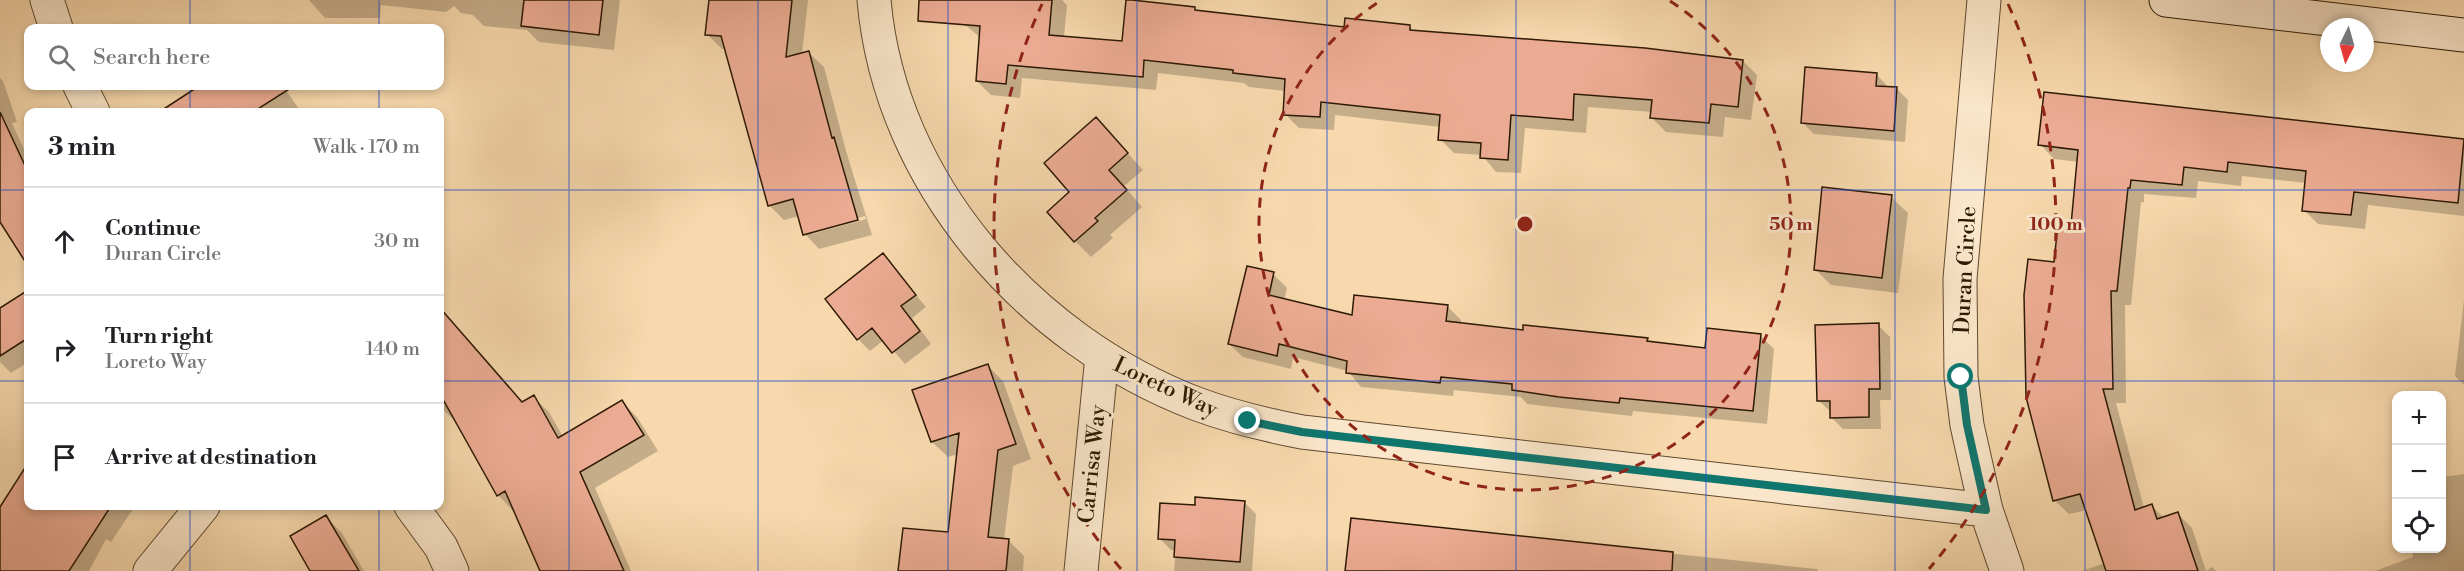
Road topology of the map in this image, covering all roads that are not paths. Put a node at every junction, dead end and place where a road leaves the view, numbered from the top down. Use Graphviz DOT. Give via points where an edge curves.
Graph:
graph roads {
  1 [pos="47,0"];
  2 [pos="874,0"];
  3 [pos="1984,0"];
  4 [pos="2166,0"];
  5 [pos="55,24"];
  6 [pos="2464,35"];
  7 [pos="82,90"];
  8 [pos="91,108"];
  9 [pos="1102,356"];
  10 [pos="200,510"];
  11 [pos="414,510"];
  12 [pos="1986,510"];
  13 [pos="150,571"];
  14 [pos="452,571"];
  15 [pos="1081,571"];
  16 [pos="2007,571"];
  1 -- 5 [label="street"];
  2 -- 9 [label="street, Loreto Way" via="879,40 902,119 942,198 1012,284 1053,321"];
  3 -- 12 [label="street, Duran Circle" via="1960,279 1961,377"];
  4 -- 6 [label="street"];
  7 -- 8 [label="street"];
  9 -- 12 [label="street, Loreto Way" via="1196,403 1248,421 1302,432"];
  9 -- 15 [label="street, Carrisa Way"];
  10 -- 13 [label="street"];
  11 -- 14 [label="street" via="441,547"];
  12 -- 16 [label="street, Duran Circle"];
}
